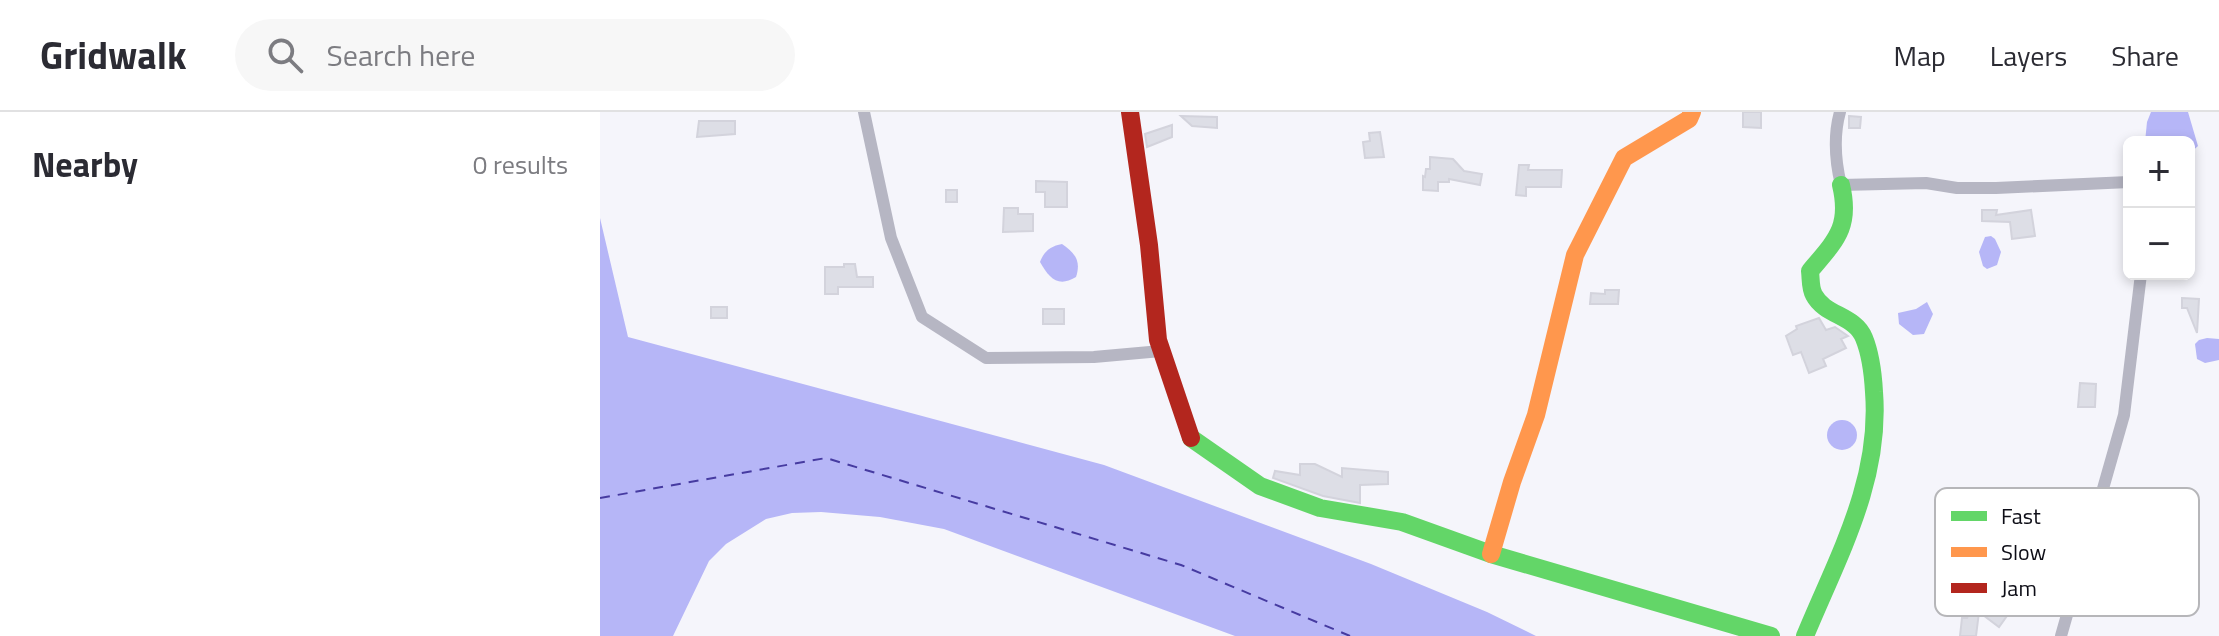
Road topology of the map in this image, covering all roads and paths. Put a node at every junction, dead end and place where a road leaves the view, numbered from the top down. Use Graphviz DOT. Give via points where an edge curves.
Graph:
graph roads {
  1 [pos="864,112"];
  2 [pos="1130,112"];
  3 [pos="1692,112"];
  4 [pos="1840,112"];
  5 [pos="2123,182"];
  6 [pos="1841,185"];
  7 [pos="2140,280"];
  8 [pos="1161,351"];
  9 [pos="2103,488"];
  10 [pos="1491,554"];
  11 [pos="2067,616"];
  12 [pos="1771,636"];
  13 [pos="1805,636"];
  14 [pos="2061,636"];
  1 -- 8 [label="street" via="891,238 922,317 986,358"];
  2 -- 8 [label="street"];
  3 -- 10 [label="street" via="1689,119 1624,158 1575,255 1536,415"];
  4 -- 6 [label="street" via="1835,130"];
  5 -- 6 [label="street" via="1970,188"];
  6 -- 13 [label="street" via="1848,214 1839,239 1810,271 1814,295 1850,319 1863,335 1875,414 1861,506"];
  7 -- 9 [label="street" via="2124,415"];
  8 -- 10 [label="street" via="1191,439 1247,479 1320,508 1402,522"];
  10 -- 12 [label="street"];
  11 -- 14 [label="street"];
}
